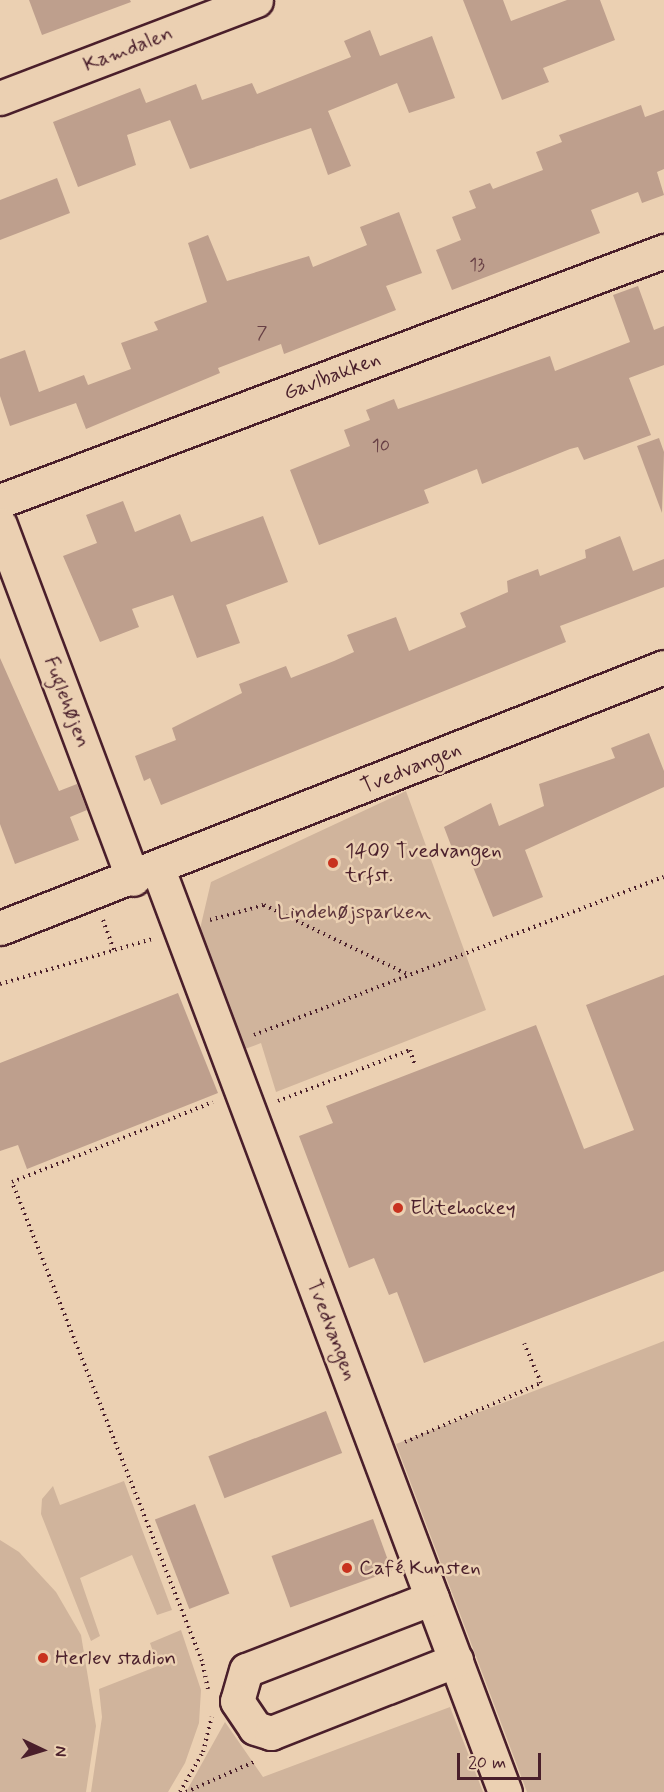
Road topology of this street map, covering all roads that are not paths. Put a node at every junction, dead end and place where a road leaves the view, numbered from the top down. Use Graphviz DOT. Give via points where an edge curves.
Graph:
graph roads {
  1 [pos="256,0"];
  2 [pos="0,98"];
  3 [pos="664,251"];
  4 [pos="0,501"];
  5 [pos="0,525"];
  6 [pos="664,667"];
  7 [pos="146,874"];
  8 [pos="0,928"];
  9 [pos="432,1598"];
  10 [pos="456,1660"];
  11 [pos="506,1792"];
  1 -- 2 [label="street, Kamdalen"];
  3 -- 4 [label="street, Gavlbakken"];
  5 -- 7 [label="street, Fuglehøjen"];
  6 -- 7 [label="street, Tvedvangen"];
  7 -- 8 [label="street, Tvedvangen"];
  7 -- 9 [label="street, Tvedvangen" via="181,929"];
  9 -- 10 [label="street, Tvedvangen"];
  9 -- 10 [label="street" via="246,1670 238,1684 240,1709 255,1728 271,1733"];
  10 -- 11 [label="street, Tvedvangen"];
}
